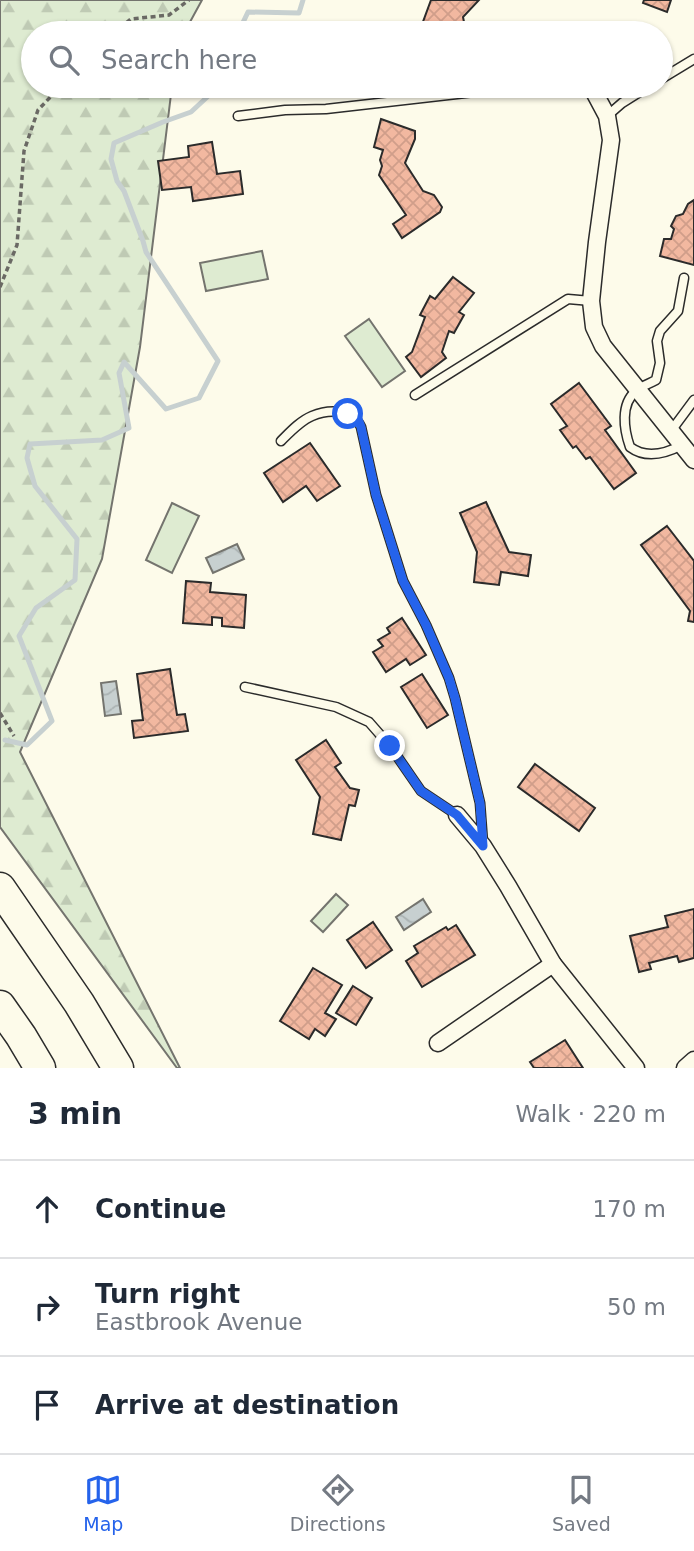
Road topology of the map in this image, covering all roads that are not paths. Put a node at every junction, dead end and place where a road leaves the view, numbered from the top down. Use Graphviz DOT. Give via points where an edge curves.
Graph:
graph roads {
  1 [pos="694,59"];
  2 [pos="673,72"];
  3 [pos="422,98"];
  4 [pos="597,98"];
  5 [pos="630,98"];
  6 [pos="238,116"];
  7 [pos="607,116"];
  8 [pos="684,278"];
  9 [pos="591,301"];
  10 [pos="638,389"];
  11 [pos="415,395"];
  12 [pos="694,400"];
  13 [pos="671,430"];
  14 [pos="281,441"];
  15 [pos="682,445"];
  16 [pos="694,460"];
  17 [pos="245,687"];
  18 [pos="457,815"];
  19 [pos="483,846"];
  20 [pos="0,888"];
  21 [pos="552,964"];
  22 [pos="0,1006"];
  23 [pos="438,1042"];
  24 [pos="694,1060"];
  25 [pos="40,1068"];
  26 [pos="118,1068"];
  27 [pos="636,1068"];
  28 [pos="685,1068"];
  1 -- 2 [label="lane"];
  3 -- 6 [label="lane"];
  4 -- 7 [label="street"];
  5 -- 7 [label="lane"];
  7 -- 9 [label="street" via="611,140"];
  8 -- 10 [label="lane" via="678,312 657,341 660,363 656,380"];
  9 -- 10 [label="street" via="594,327 603,346"];
  9 -- 11 [label="lane" via="568,299"];
  10 -- 13 [label="street"];
  10 -- 15 [label="lane" via="630,397 625,416 629,447 646,455"];
  12 -- 13 [label="lane"];
  13 -- 15 [label="street"];
  14 -- 19 [label="lane" via="311,416 338,412 358,419 403,581 455,698 480,803"];
  15 -- 16 [label="street"];
  17 -- 18 [label="lane" via="336,707 369,722 421,791"];
  18 -- 19 [label="street"];
  19 -- 21 [label="street"];
  20 -- 26 [label="highway"];
  21 -- 23 [label="street"];
  21 -- 27 [label="street"];
  22 -- 25 [label="highway"];
  24 -- 28 [label="street"];
}
